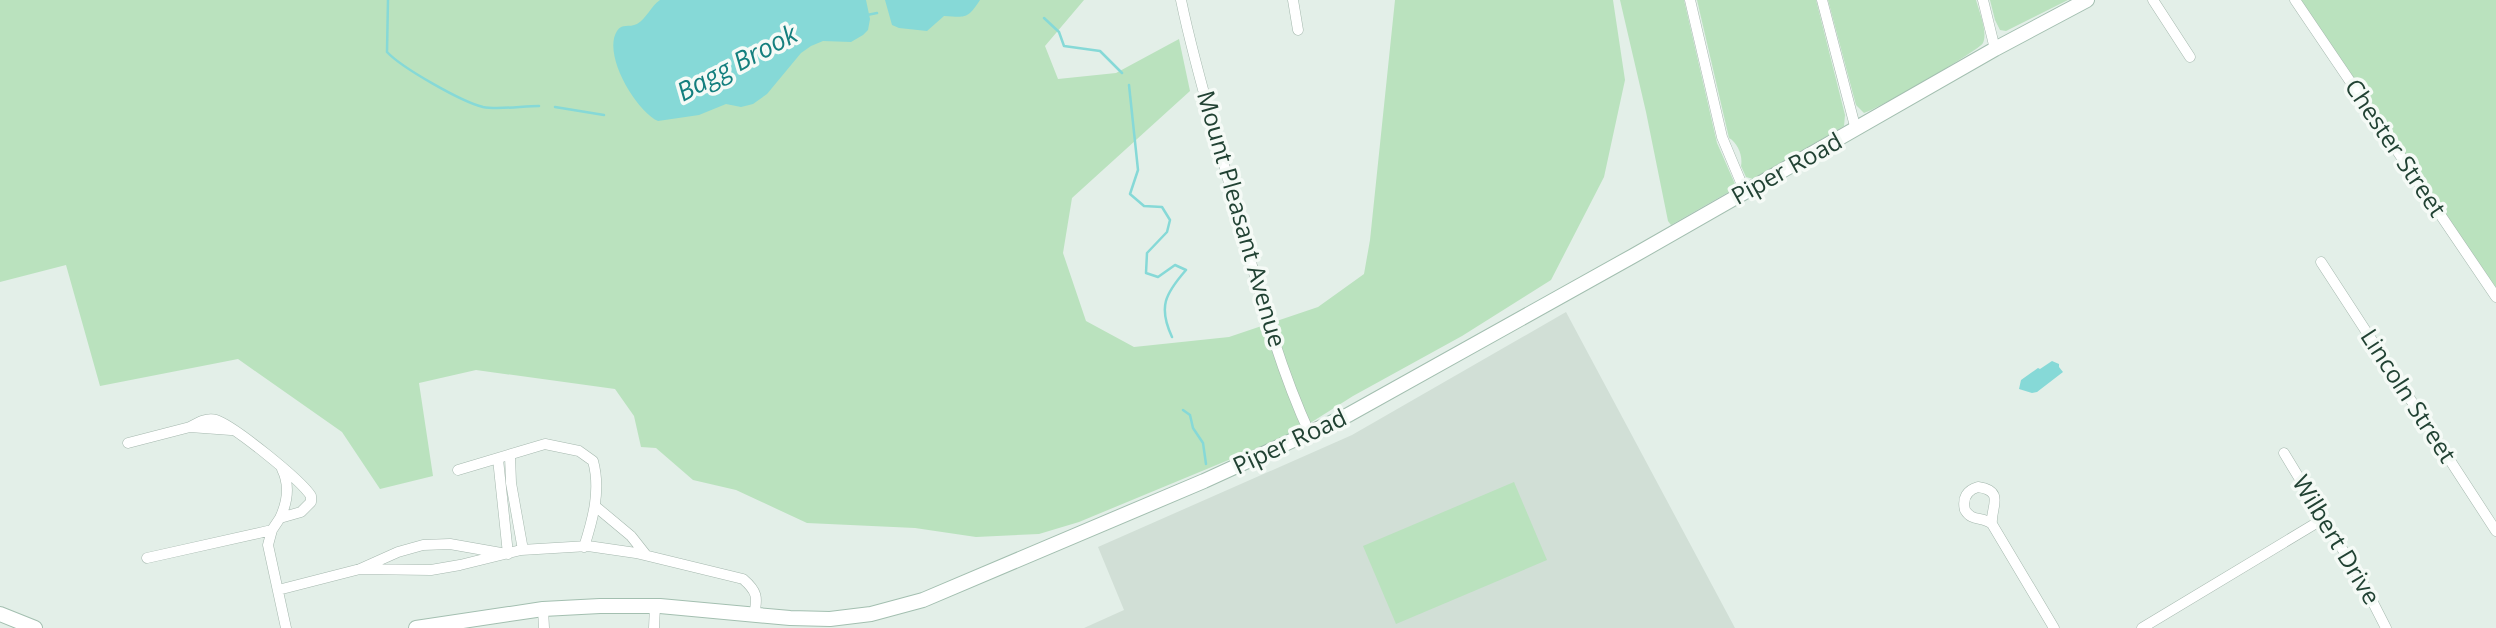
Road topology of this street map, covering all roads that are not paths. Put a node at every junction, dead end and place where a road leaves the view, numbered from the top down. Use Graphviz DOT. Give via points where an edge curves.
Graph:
graph roads {
  1 [pos="1181,0"];
  2 [pos="1293,0"];
  3 [pos="1690,0"];
  4 [pos="1822,0"];
  5 [pos="1983,0"];
  6 [pos="2087,0"];
  7 [pos="2153,0"];
  8 [pos="2294,0"];
  9 [pos="1298,30"];
  10 [pos="1995,48"];
  11 [pos="2190,57"];
  12 [pos="1856,130"];
  13 [pos="1745,192"];
  14 [pos="2321,262"];
  15 [pos="2496,297"];
  16 [pos="1310,435"];
  17 [pos="128,443"];
  18 [pos="2284,453"];
  19 [pos="510,456"];
  20 [pos="498,459"];
  21 [pos="277,463"];
  22 [pos="458,470"];
  23 [pos="595,506"];
  24 [pos="280,518"];
  25 [pos="2323,519"];
  26 [pos="1992,524"];
  27 [pos="272,530"];
  28 [pos="2496,531"];
  29 [pos="584,547"];
  30 [pos="523,550"];
  31 [pos="508,554"];
  32 [pos="646,556"];
  33 [pos="147,558"];
  34 [pos="360,569"];
  35 [pos="278,590"];
  36 [pos="655,606"];
  37 [pos="542,609"];
  38 [pos="0,614"];
  39 [pos="754,615"];
  40 [pos="35,628"];
  41 [pos="286,628"];
  42 [pos="416,628"];
  43 [pos="544,628"];
  44 [pos="654,628"];
  45 [pos="2054,628"];
  46 [pos="2142,628"];
  47 [pos="2386,628"];
  1 -- 16 [label="street, Mount Pleasant Avenue" via="1257,281"];
  2 -- 9 [label="street"];
  3 -- 13 [label="street" via="1722,137"];
  4 -- 12 [label="street"];
  5 -- 10 [label="street"];
  6 -- 10 [label="main road, Piper Road"];
  7 -- 11 [label="street"];
  8 -- 15 [label="street, Chester Street"];
  10 -- 12 [label="main road, Piper Road"];
  12 -- 13 [label="main road, Piper Road"];
  13 -- 16 [label="main road, Piper Road"];
  14 -- 28 [label="street, Lincoln Street"];
  16 -- 39 [label="main road, Piper Road" via="923,600 842,618"];
  17 -- 21 [label="street" via="211,419"];
  18 -- 25 [label="street, Wilbert Drive"];
  19 -- 20 [label="street"];
  19 -- 23 [label="street" via="545,444 579,451 593,461"];
  19 -- 30 [label="street"];
  20 -- 22 [label="street"];
  20 -- 31 [label="street"];
  21 -- 24 [label="street" via="287,490"];
  21 -- 24 [label="street" via="312,499 301,512"];
  23 -- 29 [label="street"];
  23 -- 32 [label="street"];
  24 -- 27 [label="street"];
  25 -- 46 [label="street"];
  25 -- 47 [label="street, Wilbert Drive"];
  26 -- 45 [label="street"];
  27 -- 33 [label="street"];
  27 -- 35 [label="street" via="268,545"];
  29 -- 30 [label="street"];
  29 -- 32 [label="street"];
  30 -- 31 [label="street"];
  31 -- 34 [label="street" via="431,570"];
  31 -- 34 [label="street" via="450,544 423,545"];
  32 -- 39 [label="street" via="743,579 757,595"];
  34 -- 35 [label="street"];
  35 -- 41 [label="street"];
  36 -- 37 [label="main road, Piper Road"];
  36 -- 39 [label="main road, Piper Road"];
  36 -- 44 [label="street"];
  37 -- 42 [label="main road, Piper Road"];
  37 -- 43 [label="street"];
  38 -- 40 [label="main road"];
}
